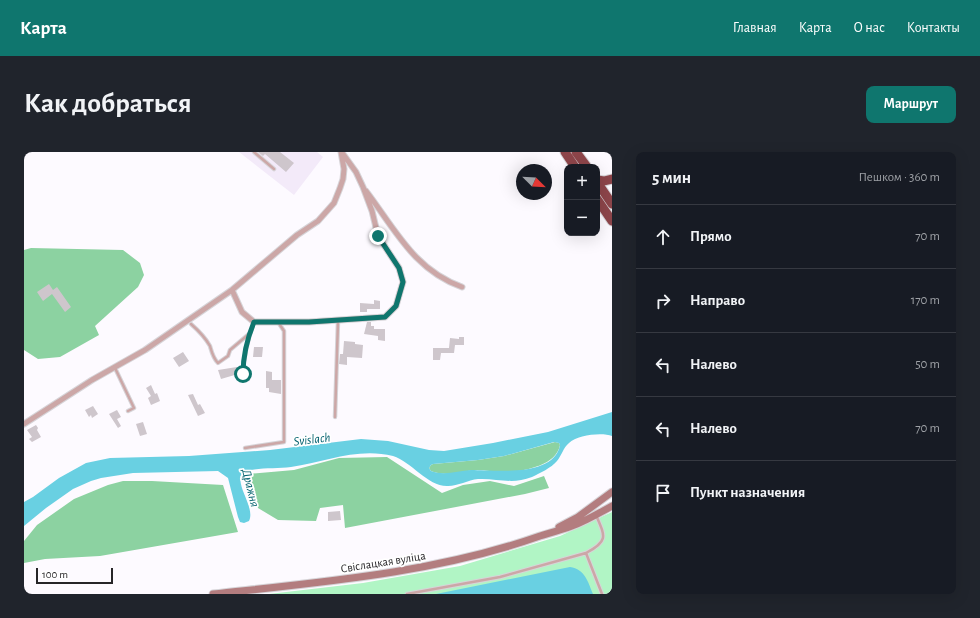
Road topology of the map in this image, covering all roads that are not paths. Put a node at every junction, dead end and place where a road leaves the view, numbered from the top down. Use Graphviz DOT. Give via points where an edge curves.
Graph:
graph roads {
  1 [pos="254,152"];
  2 [pos="341,152"];
  3 [pos="565,152"];
  4 [pos="576,152"];
  5 [pos="573,164"];
  6 [pos="585,164"];
  7 [pos="274,169"];
  8 [pos="612,179"];
  9 [pos="600,181"];
  10 [pos="600,186"];
  11 [pos="363,187"];
  12 [pos="598,200"];
  13 [pos="612,204"];
  14 [pos="612,220"];
  15 [pos="462,288"];
  16 [pos="232,290"];
  17 [pos="338,320"];
  18 [pos="254,322"];
  19 [pos="278,322"];
  20 [pos="191,324"];
  21 [pos="249,334"];
  22 [pos="114,368"];
  23 [pos="243,374"];
  24 [pos="128,411"];
  25 [pos="335,417"];
  26 [pos="24,424"];
  27 [pos="245,448"];
  28 [pos="612,492"];
  29 [pos="612,506"];
  30 [pos="596,514"];
  31 [pos="552,532"];
  32 [pos="586,553"];
  33 [pos="212,594"];
  34 [pos="407,594"];
  35 [pos="602,594"];
  1 -- 7 [label="lane"];
  2 -- 11 [label="street" via="356,172"];
  2 -- 16 [label="street" via="343,179 336,199 326,214"];
  3 -- 5 [label="highway"];
  4 -- 6 [label="highway"];
  8 -- 9 [label="highway"];
  10 -- 13 [label="highway"];
  11 -- 15 [label="street" via="413,255 440,277"];
  11 -- 17 [label="street" via="378,236 399,268 403,282 396,306 385,317"];
  12 -- 14 [label="highway"];
  16 -- 18 [label="street" via="242,312"];
  16 -- 22 [label="street" via="145,350"];
  17 -- 19 [label="street"];
  17 -- 25 [label="lane"];
  18 -- 19 [label="street"];
  18 -- 21 [label="lane"];
  19 -- 27 [label="lane" via="284,331 284,442"];
  20 -- 21 [label="lane" via="206,339 218,363"];
  21 -- 23 [label="lane"];
  22 -- 24 [label="lane" via="134,408"];
  22 -- 26 [label="street"];
  28 -- 31 [label="main road, Свіслацкая вуліца"];
  29 -- 30 [label="main road, Свіслацкая вуліца"];
  30 -- 31 [label="main road, Свіслацкая вуліца" via="571,527"];
  30 -- 32 [label="lane" via="603,540 598,547"];
  31 -- 33 [label="main road, Свіслацкая вуліца" via="456,561 363,577"];
  32 -- 34 [label="lane" via="500,577"];
  32 -- 35 [label="lane"];
}
